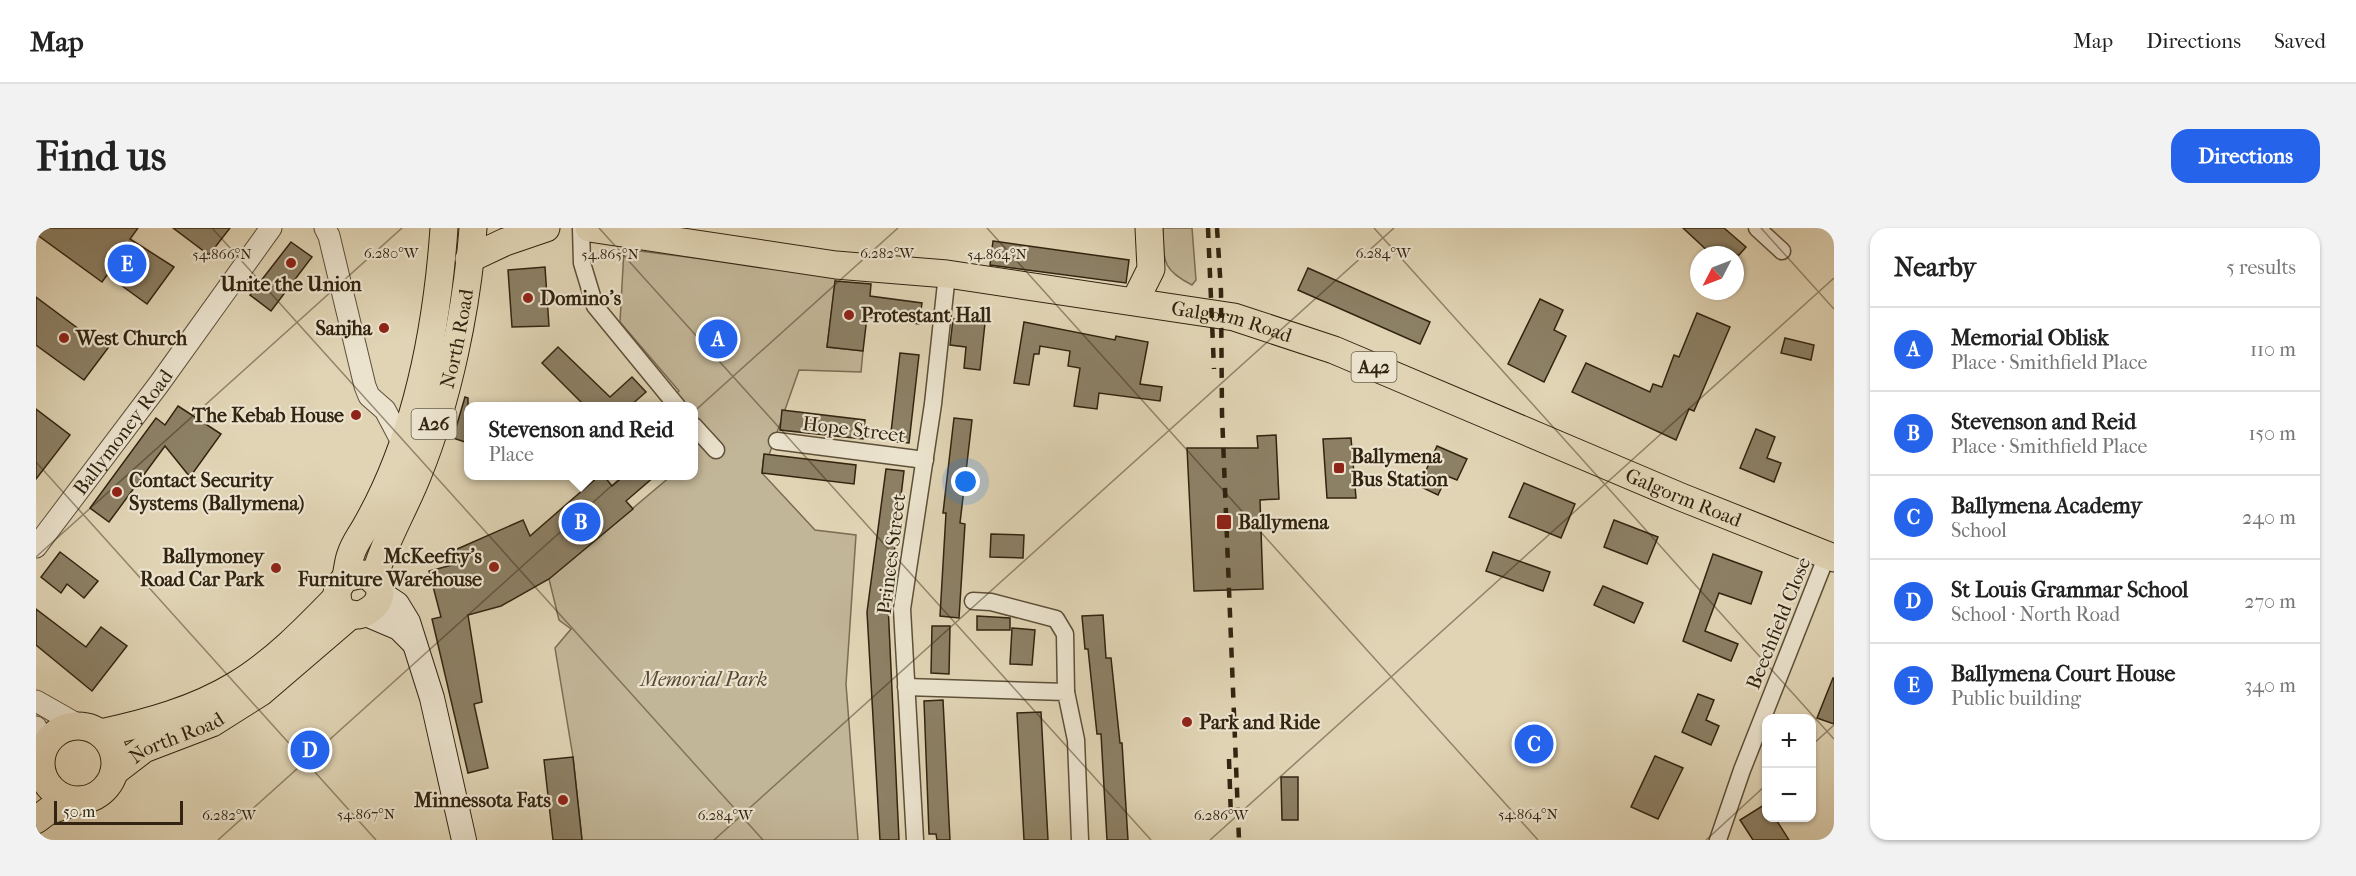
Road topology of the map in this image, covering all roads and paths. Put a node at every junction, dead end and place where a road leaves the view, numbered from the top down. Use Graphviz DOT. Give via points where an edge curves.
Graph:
graph roads {
  1 [pos="271,228"];
  2 [pos="325,228"];
  3 [pos="444,228"];
  4 [pos="473,228"];
  5 [pos="546,228"];
  6 [pos="580,228"];
  7 [pos="589,228"];
  8 [pos="1149,228"];
  9 [pos="1757,228"];
  10 [pos="1782,251"];
  11 [pos="470,259"];
  12 [pos="1150,269"];
  13 [pos="947,274"];
  14 [pos="1135,300"];
  15 [pos="1171,306"];
  16 [pos="670,402"];
  17 [pos="698,431"];
  18 [pos="777,441"];
  19 [pos="403,444"];
  20 [pos="716,450"];
  21 [pos="925,460"];
  22 [pos="36,547"];
  23 [pos="1831,557"];
  24 [pos="359,596"];
  25 [pos="973,601"];
  26 [pos="906,687"];
  27 [pos="1066,692"];
  28 [pos="36,701"];
  29 [pos="90,729"];
  30 [pos="39,750"];
  31 [pos="114,772"];
  32 [pos="81,800"];
  33 [pos="36,820"];
  34 [pos="464,840"];
  35 [pos="915,840"];
  36 [pos="1080,840"];
  37 [pos="1718,840"];
  1 -- 22 [label="street, Ballymoney Road"];
  2 -- 19 [label="street" via="364,383 369,396 387,413"];
  3 -- 19 [label="main road, A26" via="437,297 420,385"];
  4 -- 11 [label="main road, North Road / A26"];
  5 -- 11 [label="main road"];
  6 -- 16 [label="street" via="582,264 595,306"];
  7 -- 13 [label="main road, Galgorm Road / A42" via="836,264"];
  8 -- 12 [label="main road"];
  9 -- 10 [label="street"];
  11 -- 24 [label="main road, North Road / A26" via="443,394 418,474"];
  12 -- 14 [label="main road"];
  12 -- 15 [label="main road"];
  13 -- 14 [label="main road, Galgorm Road / A42"];
  13 -- 21 [label="street, Princes Street"];
  14 -- 15 [label="main road, Galgorm Road / A42"];
  15 -- 23 [label="main road, Galgorm Road / A42" via="1234,317 1291,334"];
  17 -- 20 [label="street"];
  18 -- 21 [label="street, Hope Street"];
  19 -- 24 [label="main road, A26" via="351,554"];
  21 -- 26 [label="street, Princes Street" via="902,609"];
  23 -- 37 [label="street, Beechfield Close" via="1742,770"];
  24 -- 29 [label="main road, North Road" via="288,642 237,685 196,705 136,725"];
  24 -- 31 [label="main road, North Road" via="261,692 212,723 144,749"];
  24 -- 34 [label="main road" via="397,604 408,622 432,699"];
  25 -- 27 [label="street" via="1042,614 1059,622 1065,634"];
  26 -- 27 [label="street"];
  26 -- 35 [label="street, Princes Street"];
  27 -- 36 [label="street" via="1076,740"];
  28 -- 29 [label="street"];
  29 -- 30 [label="main road" via="58,731"];
  29 -- 31 [label="main road" via="114,752"];
  30 -- 32 [label="main road" via="51,788 70,799"];
  31 -- 32 [label="main road" via="98,794"];
  32 -- 33 [label="main road" via="48,811"];
}
